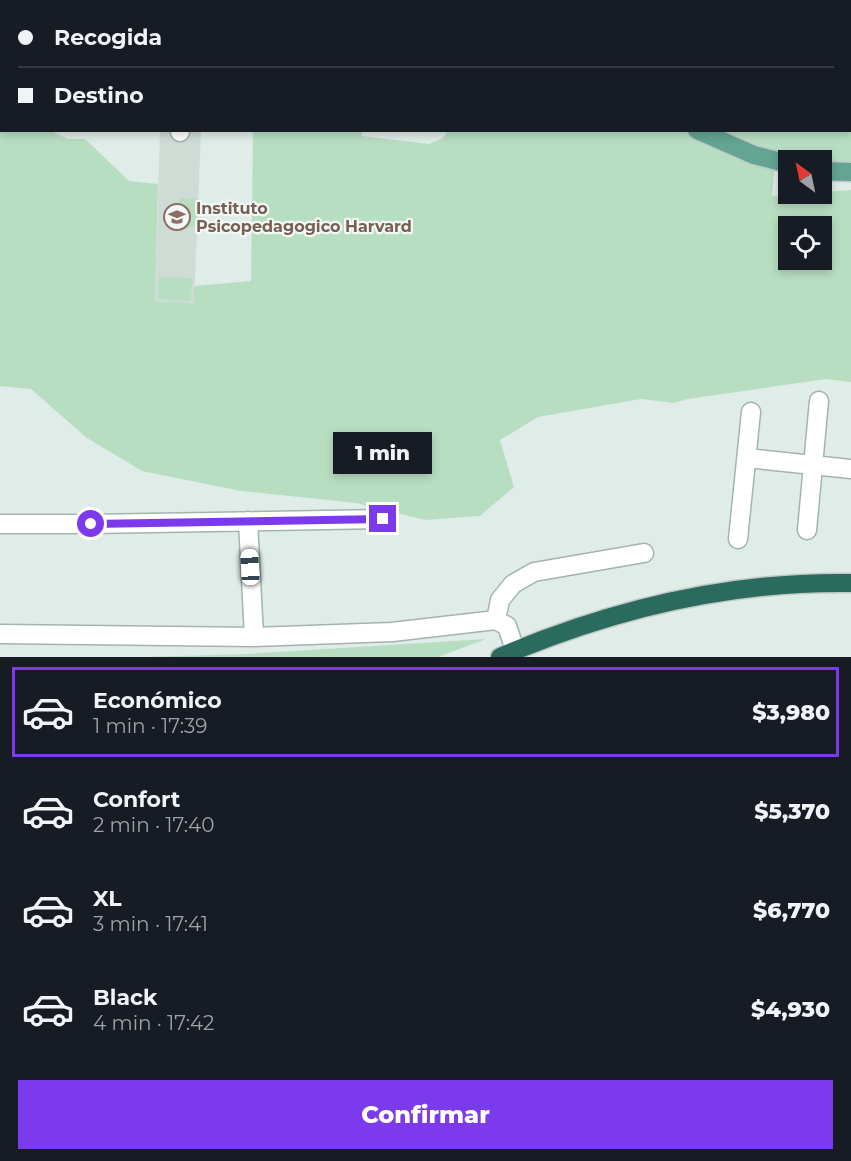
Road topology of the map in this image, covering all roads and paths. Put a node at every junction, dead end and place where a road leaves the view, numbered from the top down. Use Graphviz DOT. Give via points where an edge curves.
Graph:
graph roads {
  1 [pos="702,132"];
  2 [pos="778,161"];
  3 [pos="832,171"];
  4 [pos="851,172"];
  5 [pos="819,401"];
  6 [pos="752,412"];
  7 [pos="747,458"];
  8 [pos="814,465"];
  9 [pos="851,469"];
  10 [pos="383,519"];
  11 [pos="248,521"];
  12 [pos="0,524"];
  13 [pos="807,530"];
  14 [pos="738,539"];
  15 [pos="644,553"];
  16 [pos="851,583"];
  17 [pos="496,620"];
  18 [pos="0,634"];
  19 [pos="254,637"];
  20 [pos="508,654"];
  1 -- 2 [label="main road"];
  3 -- 4 [label="main road"];
  5 -- 8 [label="street"];
  6 -- 7 [label="street"];
  7 -- 8 [label="street"];
  7 -- 14 [label="street"];
  8 -- 9 [label="street"];
  8 -- 13 [label="street"];
  10 -- 11 [label="street"];
  11 -- 12 [label="street"];
  11 -- 19 [label="street"];
  15 -- 17 [label="street" via="534,572 513,584 500,600"];
  16 -- 20 [label="highway" via="821,582 715,593 611,617"];
  17 -- 19 [label="street" via="392,632"];
  17 -- 20 [label="street" via="507,626"];
  18 -- 19 [label="street"];
}
